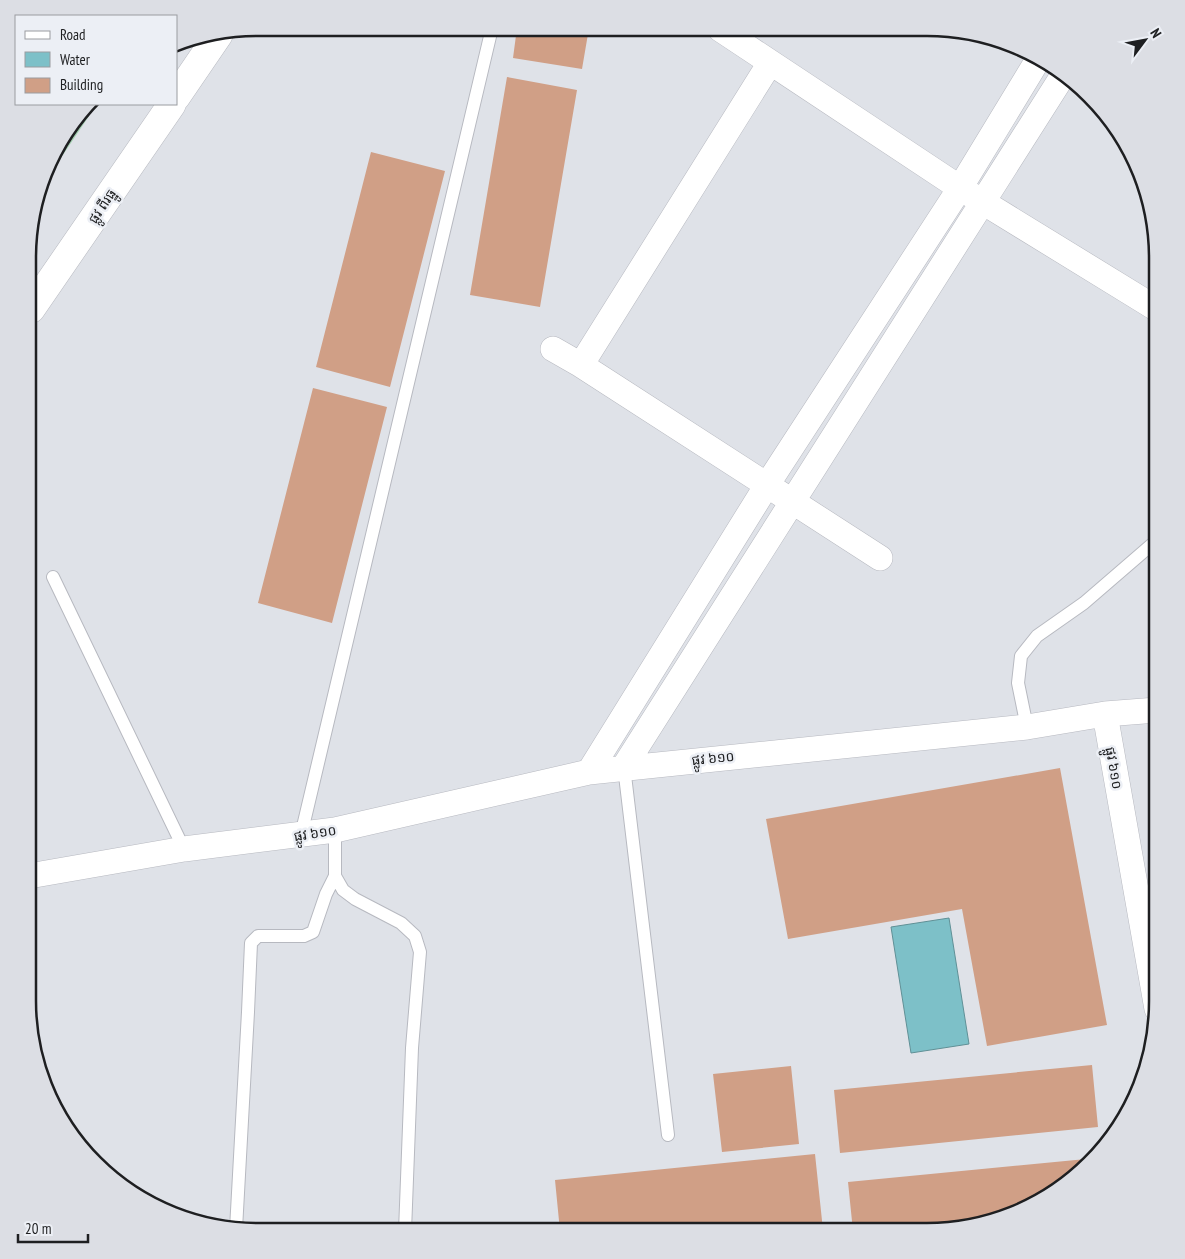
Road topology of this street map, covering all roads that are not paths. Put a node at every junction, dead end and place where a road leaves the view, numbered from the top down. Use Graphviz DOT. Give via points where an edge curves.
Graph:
graph roads {
  1 [pos="490,36"];
  2 [pos="730,36"];
  3 [pos="214,41"];
  4 [pos="770,63"];
  5 [pos="1035,64"];
  6 [pos="1060,81"];
  7 [pos="178,94"];
  8 [pos="171,105"];
  9 [pos="960,188"];
  10 [pos="984,203"];
  11 [pos="36,302"];
  12 [pos="1149,304"];
  13 [pos="553,349"];
  14 [pos="581,365"];
  15 [pos="767,485"];
  16 [pos="793,502"];
  17 [pos="1149,547"];
  18 [pos="880,558"];
  19 [pos="53,577"];
  20 [pos="1149,711"];
  21 [pos="1105,714"];
  22 [pos="1027,727"];
  23 [pos="624,767"];
  24 [pos="589,772"];
  25 [pos="335,830"];
  26 [pos="301,835"];
  27 [pos="184,849"];
  28 [pos="36,875"];
  29 [pos="335,876"];
  30 [pos="1149,964"];
  31 [pos="668,1135"];
  32 [pos="236,1221"];
  33 [pos="405,1223"];
  1 -- 26 [label="lane"];
  2 -- 4 [label="street"];
  3 -- 7 [label="street"];
  4 -- 9 [label="street"];
  4 -- 14 [label="street"];
  5 -- 9 [label="street"];
  6 -- 10 [label="street"];
  8 -- 11 [label="street, ផ្លូវ ពីរធ្នូ"];
  9 -- 10 [label="street"];
  9 -- 15 [label="street"];
  10 -- 12 [label="street"];
  10 -- 16 [label="street"];
  13 -- 14 [label="street"];
  14 -- 15 [label="street"];
  15 -- 16 [label="street"];
  15 -- 24 [label="street"];
  16 -- 18 [label="street"];
  16 -- 23 [label="street"];
  17 -- 22 [label="lane" via="1084,603 1037,636 1021,656 1018,683"];
  19 -- 27 [label="lane"];
  20 -- 21 [label="street"];
  21 -- 22 [label="street, ផ្លូវ ៦១០"];
  21 -- 30 [label="street, ផ្លូវ ៦១០"];
  22 -- 23 [label="street, ផ្លូវ ៦១០"];
  23 -- 24 [label="street, ផ្លូវ ៦១០"];
  23 -- 31 [label="lane"];
  24 -- 25 [label="street, ផ្លូវ ៦១០"];
  25 -- 26 [label="street, ផ្លូវ ៦១០"];
  25 -- 29 [label="lane"];
  26 -- 27 [label="street, ផ្លូវ ៦១០"];
  27 -- 28 [label="street, ផ្លូវ ៦១០"];
  29 -- 32 [label="lane" via="313,932 304,936 258,936 250,943"];
  29 -- 33 [label="lane" via="343,890 355,899 401,923 415,936 420,952 412,1048"];
}
